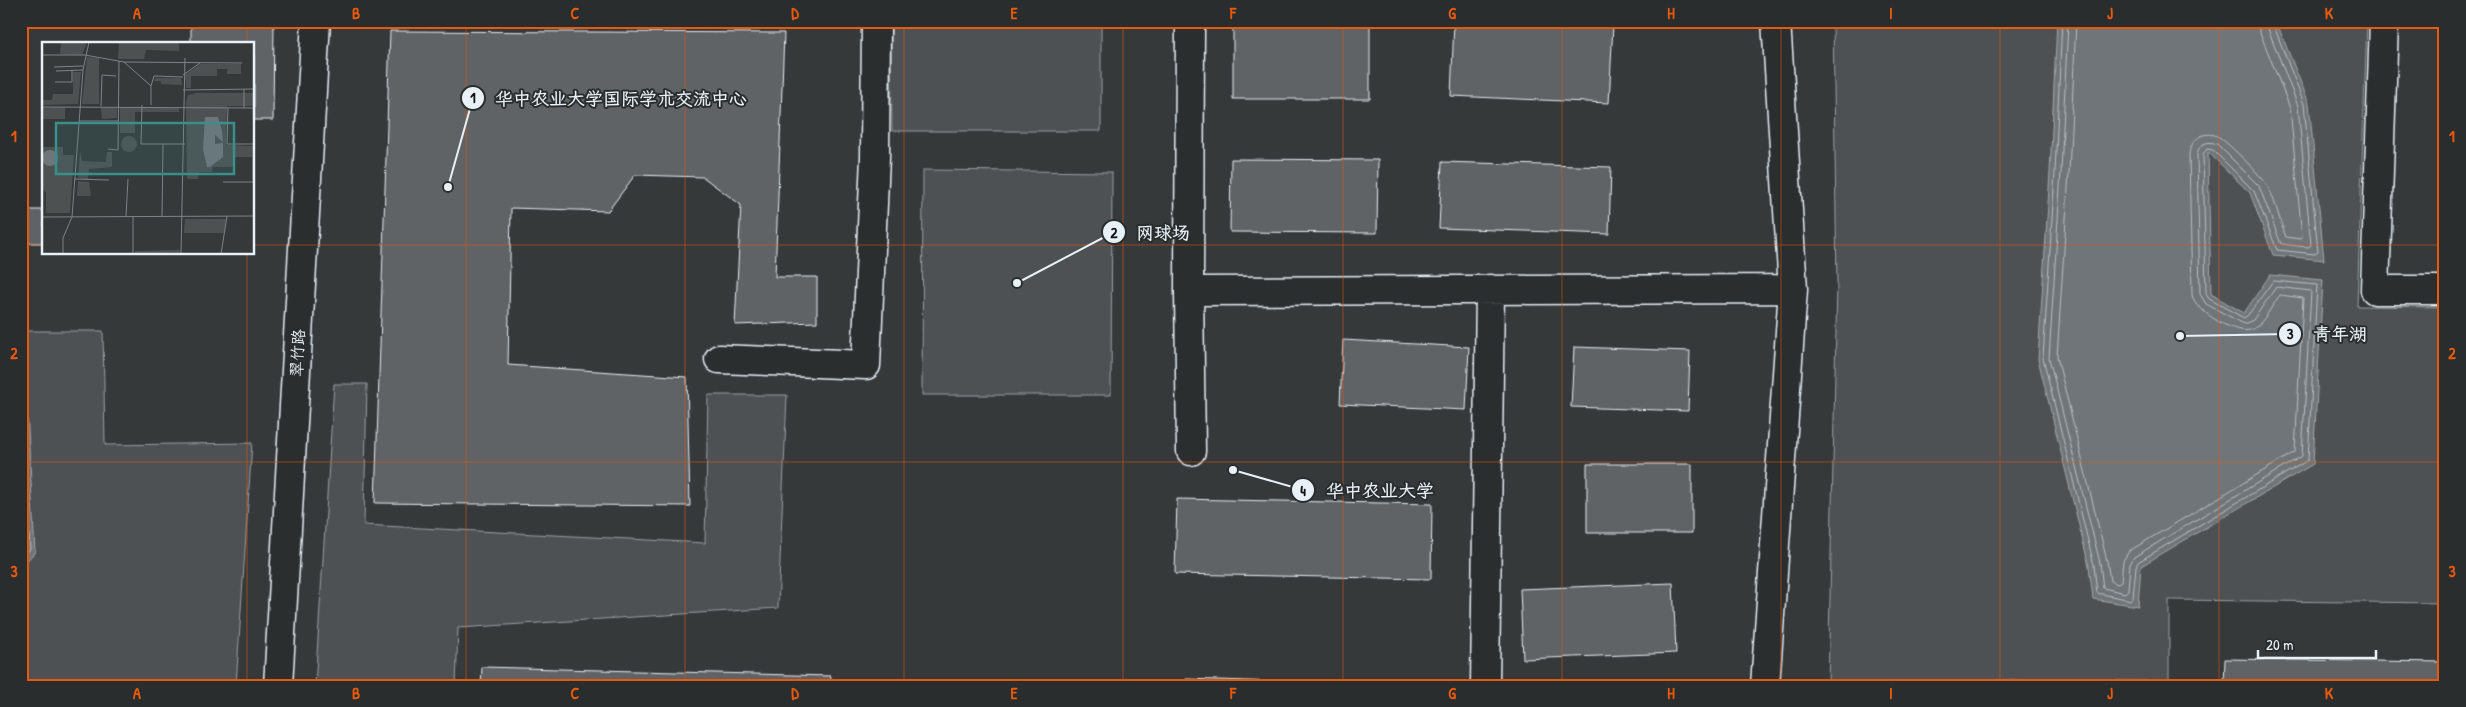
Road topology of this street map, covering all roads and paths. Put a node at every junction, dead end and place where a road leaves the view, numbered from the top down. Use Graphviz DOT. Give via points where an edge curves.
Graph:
graph roads {
  1 [pos="316,21"];
  2 [pos="876,21"];
  3 [pos="1190,21"];
  4 [pos="1776,21"];
  5 [pos="2384,21"];
  6 [pos="1490,289"];
  7 [pos="1793,289"];
  8 [pos="2445,290"];
  9 [pos="1189,291"];
  10 [pos="720,359"];
  11 [pos="1191,451"];
  12 [pos="278,686"];
  13 [pos="1485,686"];
  14 [pos="1766,686"];
  1 -- 12 [label="street, 翠竹路"];
  2 -- 10 [label="street" via="875,157 866,365"];
  3 -- 9 [label="street"];
  4 -- 7 [label="street"];
  5 -- 8 [label="street" via="2376,290"];
  6 -- 7 [label="street"];
  6 -- 9 [label="street"];
  6 -- 13 [label="street"];
  7 -- 14 [label="street"];
  9 -- 11 [label="street"];
}
